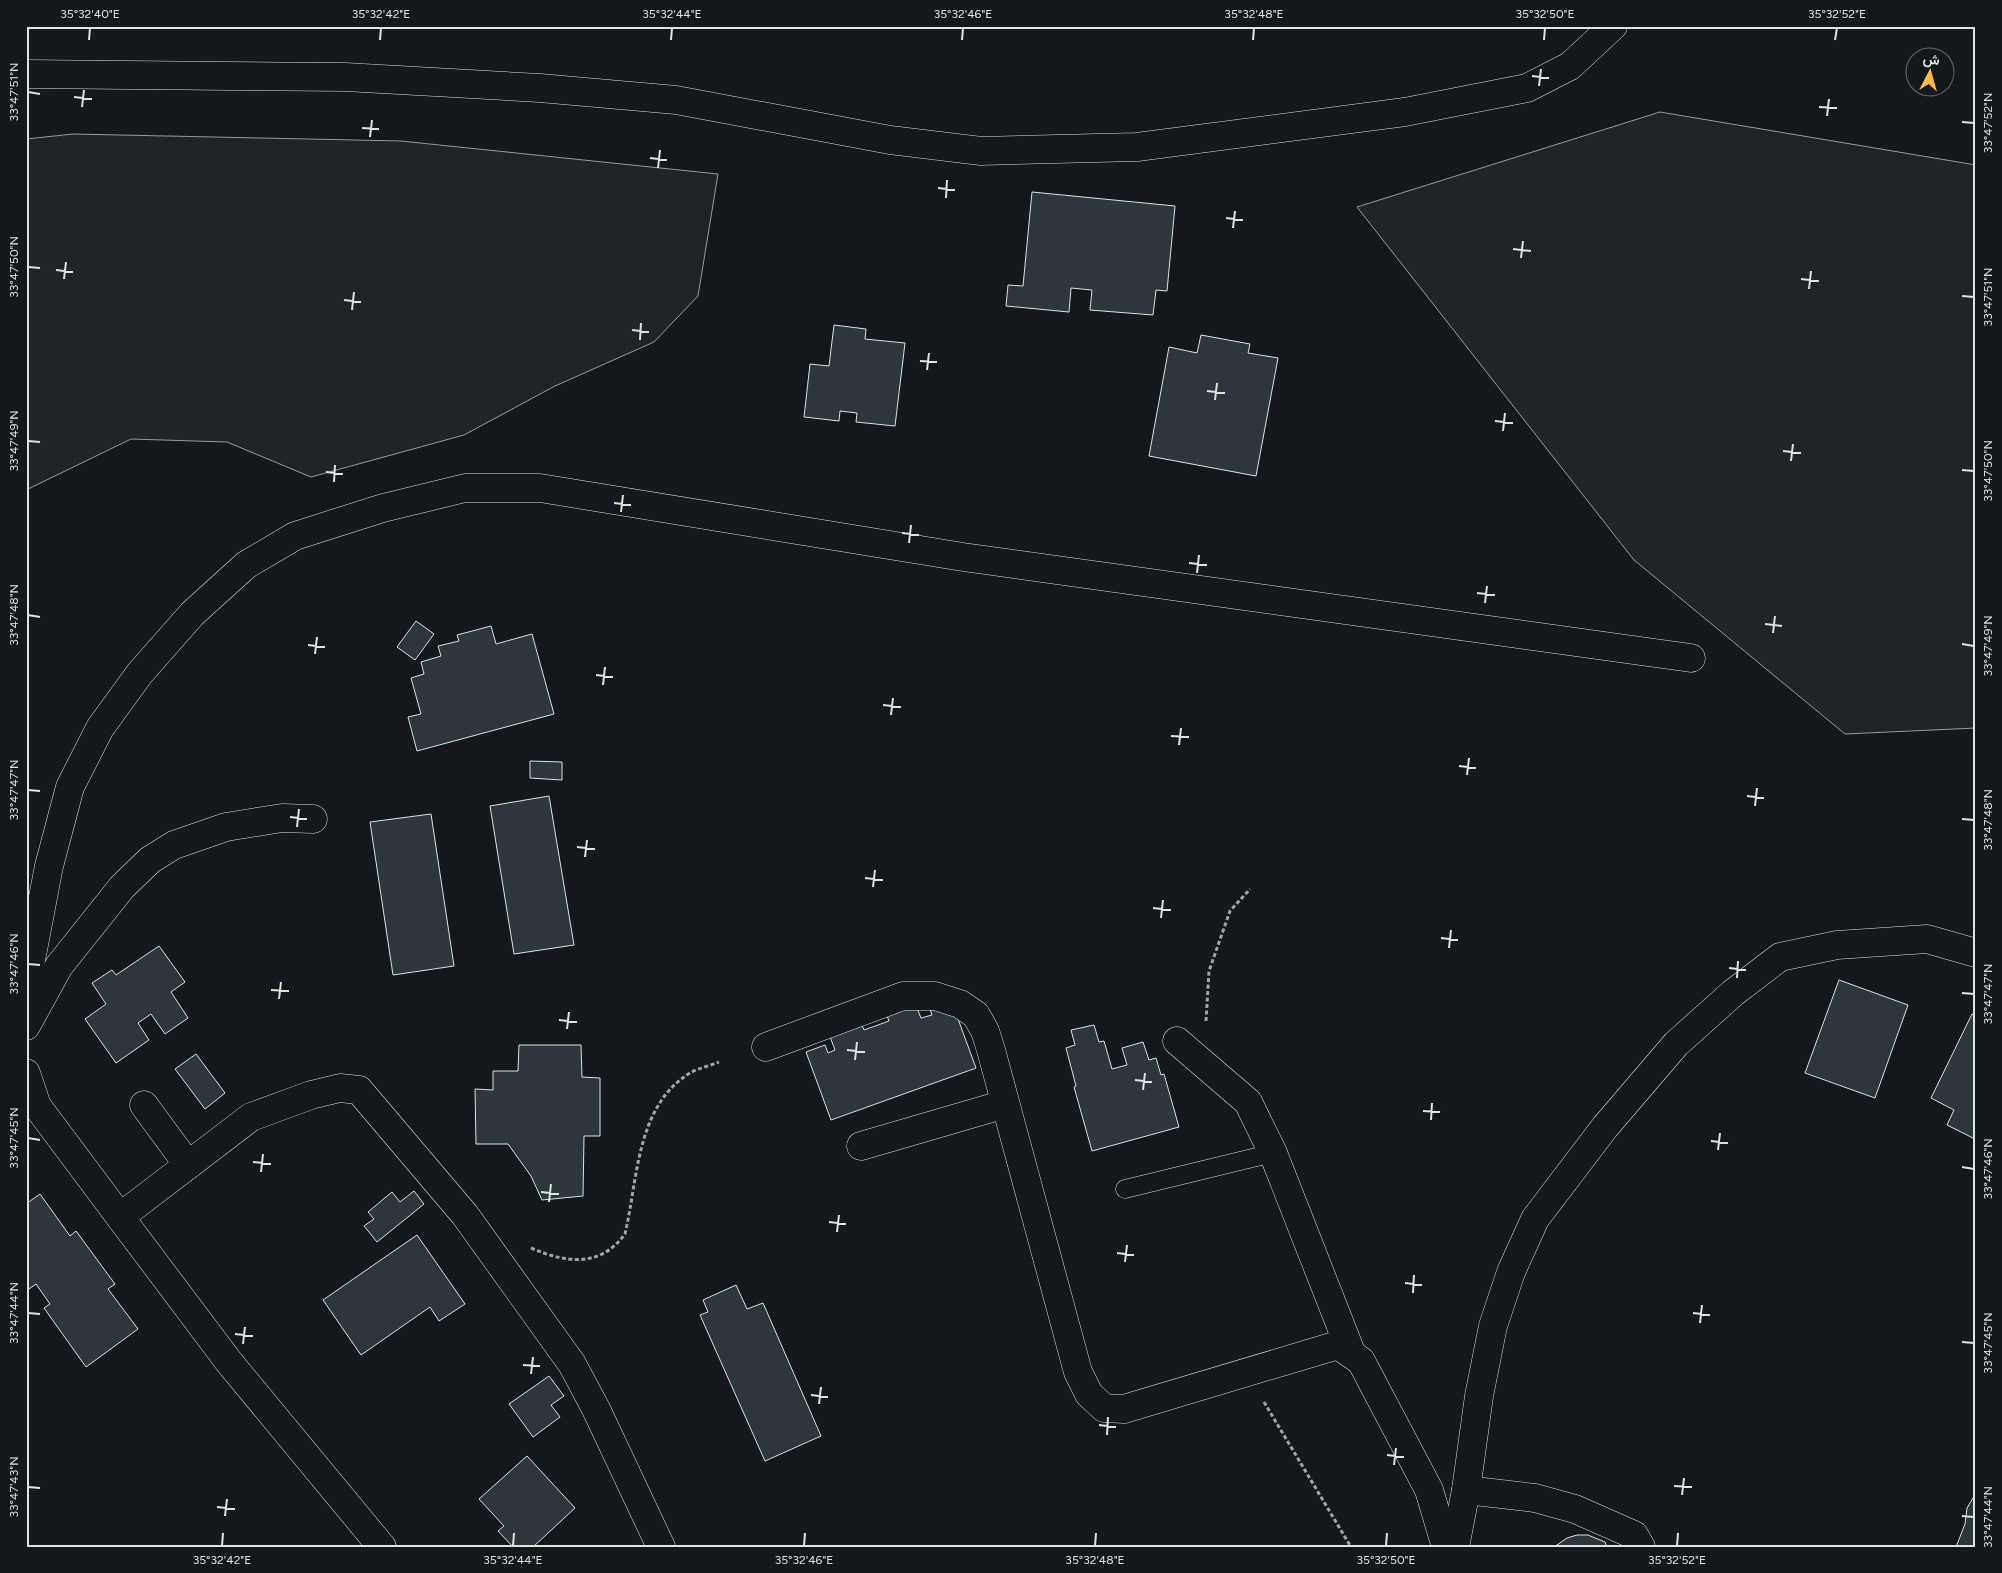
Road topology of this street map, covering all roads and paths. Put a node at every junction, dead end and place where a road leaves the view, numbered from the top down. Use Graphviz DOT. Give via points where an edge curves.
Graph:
graph roads {
  1 [pos="1613,26"];
  2 [pos="26,74"];
  3 [pos="1691,658"];
  4 [pos="313,819"];
  5 [pos="1250,889"];
  6 [pos="1976,953"];
  7 [pos="26,986"];
  8 [pos="26,1026"];
  9 [pos="1177,1041"];
  10 [pos="766,1047"];
  11 [pos="719,1062"];
  12 [pos="1204,1062"];
  13 [pos="26,1072"];
  14 [pos="1005,1104"];
  15 [pos="144,1105"];
  16 [pos="862,1146"];
  17 [pos="1273,1153"];
  18 [pos="188,1165"];
  19 [pos="1125,1189"];
  20 [pos="120,1217"];
  21 [pos="528,1246"];
  22 [pos="1351,1352"];
  23 [pos="1246,1372"];
  24 [pos="1466,1490"];
  25 [pos="382,1547"];
  26 [pos="661,1547"];
  27 [pos="1351,1547"];
  28 [pos="1446,1547"];
  29 [pos="1455,1547"];
  30 [pos="1641,1547"];
  1 -- 2 [label="street" via="1570,66 1527,88 1405,112 1137,147 981,151 890,140 676,100 540,88 345,77"];
  3 -- 7 [label="street" via="963,557 540,488 465,488 383,508 295,536 246,565 192,614 140,673 100,728 70,786 49,866"];
  4 -- 8 [label="street" via="282,818 226,827 174,845 150,860 122,887 58,966"];
  5 -- 12 [label="path" via="1230,911 1210,971"];
  6 -- 24 [label="street" via="1927,939 1837,945 1780,958 1733,993 1676,1044 1605,1127 1535,1219 1511,1272 1493,1326"];
  9 -- 12 [label="street"];
  10 -- 14 [label="street" via="903,996 935,996 960,1004 976,1015 985,1031"];
  11 -- 21 [label="path" via="691,1072 670,1089 654,1110 644,1139 625,1234 616,1247 594,1260 551,1256"];
  12 -- 17 [label="street" via="1248,1102"];
  13 -- 20 [label="street" via="37,1106"];
  14 -- 16 [label="street"];
  14 -- 23 [label="street" via="1078,1372 1089,1394 1104,1408 1124,1409"];
  15 -- 18 [label="street"];
  17 -- 19 [label="lane"];
  17 -- 22 [label="street"];
  18 -- 20 [label="street"];
  18 -- 26 [label="street" via="251,1117 311,1095 340,1088 359,1090 465,1215 572,1364"];
  20 -- 25 [label="street" via="229,1362"];
  22 -- 23 [label="street" via="1338,1345"];
  22 -- 28 [label="street" via="1361,1361 1429,1490"];
  23 -- 27 [label="path"];
  24 -- 29 [label="street"];
  24 -- 30 [label="street" via="1535,1498 1574,1509 1634,1535"];
}
